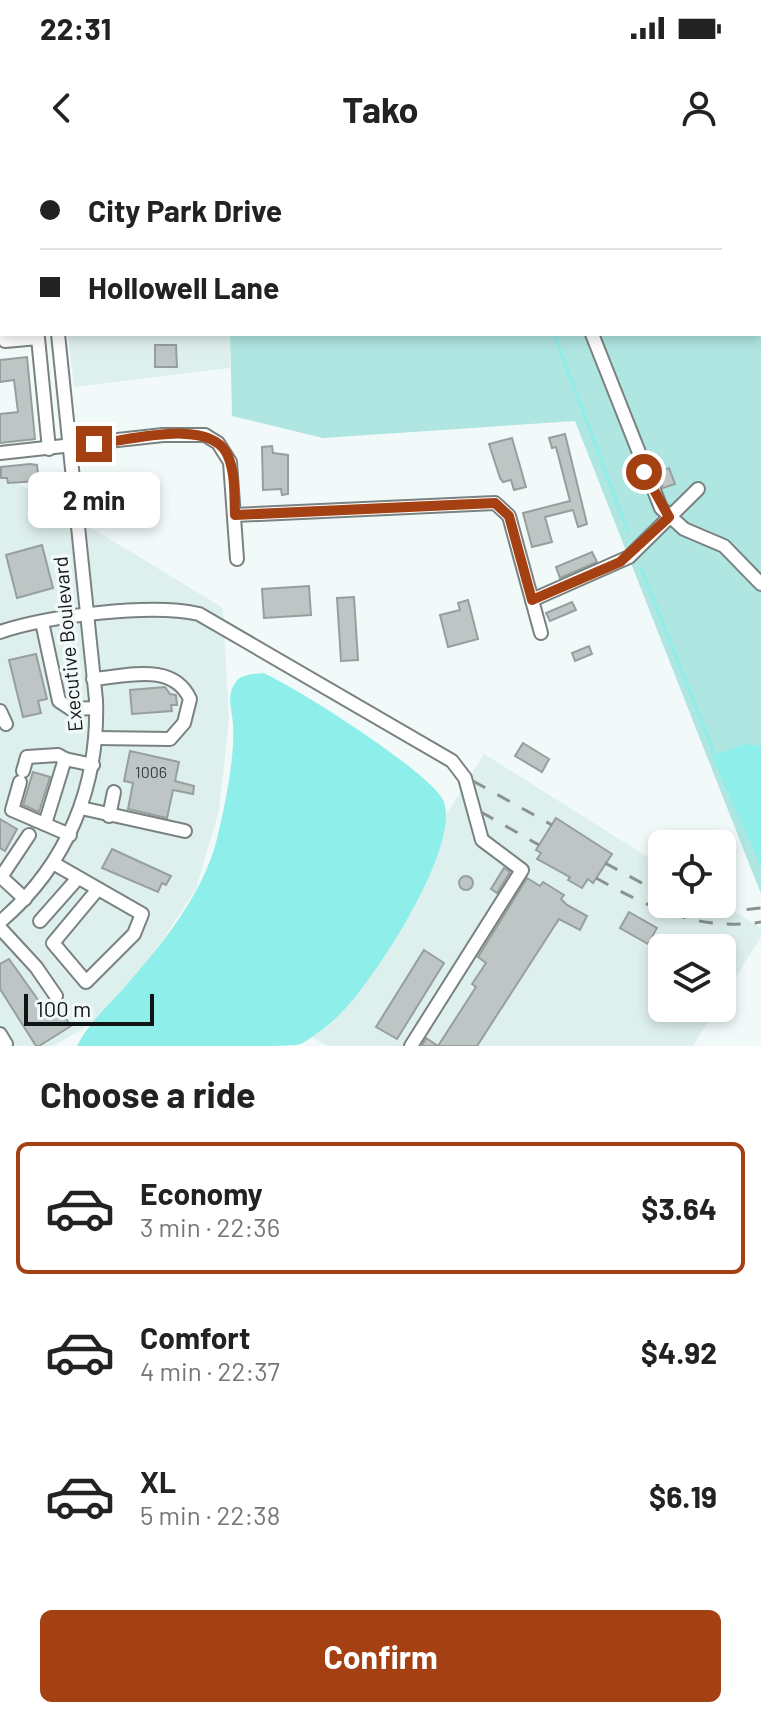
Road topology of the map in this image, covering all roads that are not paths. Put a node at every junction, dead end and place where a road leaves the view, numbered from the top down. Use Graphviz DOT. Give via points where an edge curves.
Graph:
graph roads {
  1 [pos="4,336"];
  2 [pos="58,336"];
  3 [pos="593,336"];
  4 [pos="64,397"];
  5 [pos="44,399"];
  6 [pos="69,447"];
  7 [pos="49,449"];
  8 [pos="0,453"];
  9 [pos="698,489"];
  10 [pos="235,515"];
  11 [pos="669,517"];
  12 [pos="237,559"];
  13 [pos="761,584"];
  14 [pos="532,600"];
  15 [pos="87,616"];
  16 [pos="42,622"];
  17 [pos="0,632"];
  18 [pos="541,633"];
  19 [pos="93,679"];
  20 [pos="96,708"];
  21 [pos="0,711"];
  22 [pos="6,724"];
  23 [pos="96,738"];
  24 [pos="65,759"];
  25 [pos="93,765"];
  26 [pos="114,792"];
  27 [pos="81,808"];
  28 [pos="109,816"];
  29 [pos="45,824"];
  30 [pos="185,831"];
  31 [pos="29,835"];
  32 [pos="70,835"];
  33 [pos="53,863"];
  34 [pos="1,877"];
  35 [pos="78,878"];
  36 [pos="98,889"];
  37 [pos="25,899"];
  38 [pos="40,921"];
  39 [pos="0,922"];
  40 [pos="0,928"];
  41 [pos="56,996"];
  42 [pos="411,1046"];
  1 -- 5 [label="street" via="5,341 38,338"];
  2 -- 4 [label="street, Executive Boulevard"];
  3 -- 11 [label="street" via="654,495"];
  4 -- 5 [label="street"];
  4 -- 6 [label="street, Executive Boulevard"];
  5 -- 7 [label="street"];
  6 -- 7 [label="street"];
  6 -- 10 [label="street" via="205,435 218,443 230,462"];
  6 -- 15 [label="street, Executive Boulevard"];
  7 -- 8 [label="street"];
  9 -- 11 [label="street"];
  10 -- 12 [label="street"];
  10 -- 14 [label="street" via="495,503 509,516"];
  11 -- 13 [label="street" via="724,546"];
  11 -- 14 [label="street" via="620,562"];
  14 -- 18 [label="street"];
  15 -- 16 [label="street"];
  15 -- 19 [label="street, Executive Boulevard"];
  15 -- 42 [label="street" via="178,609 199,614 430,747 452,761 465,778 482,840 522,870"];
  16 -- 17 [label="street"];
  16 -- 20 [label="street" via="59,701 71,709"];
  19 -- 20 [label="street, Executive Boulevard"];
  19 -- 23 [label="street" via="166,674 183,684 190,699 184,723 170,739"];
  20 -- 23 [label="street, Executive Boulevard"];
  21 -- 22 [label="street"];
  23 -- 25 [label="street, Executive Boulevard"];
  24 -- 25 [label="street"];
  24 -- 29 [label="street"];
  24 -- 29 [label="street" via="27,757 12,810"];
  25 -- 27 [label="street, Executive Boulevard"];
  26 -- 28 [label="street"];
  27 -- 28 [label="street"];
  27 -- 32 [label="street, Executive Boulevard"];
  28 -- 30 [label="street"];
  29 -- 32 [label="street"];
  31 -- 34 [label="street"];
  32 -- 33 [label="street, Executive Boulevard"];
  33 -- 35 [label="street"];
  33 -- 37 [label="street, Executive Boulevard"];
  34 -- 37 [label="street"];
  35 -- 36 [label="street"];
  35 -- 38 [label="street"];
  36 -- 36 [label="street" via="53,943 86,982 134,934 142,914"];
  37 -- 39 [label="street, Executive Boulevard"];
  40 -- 41 [label="street"];
}
